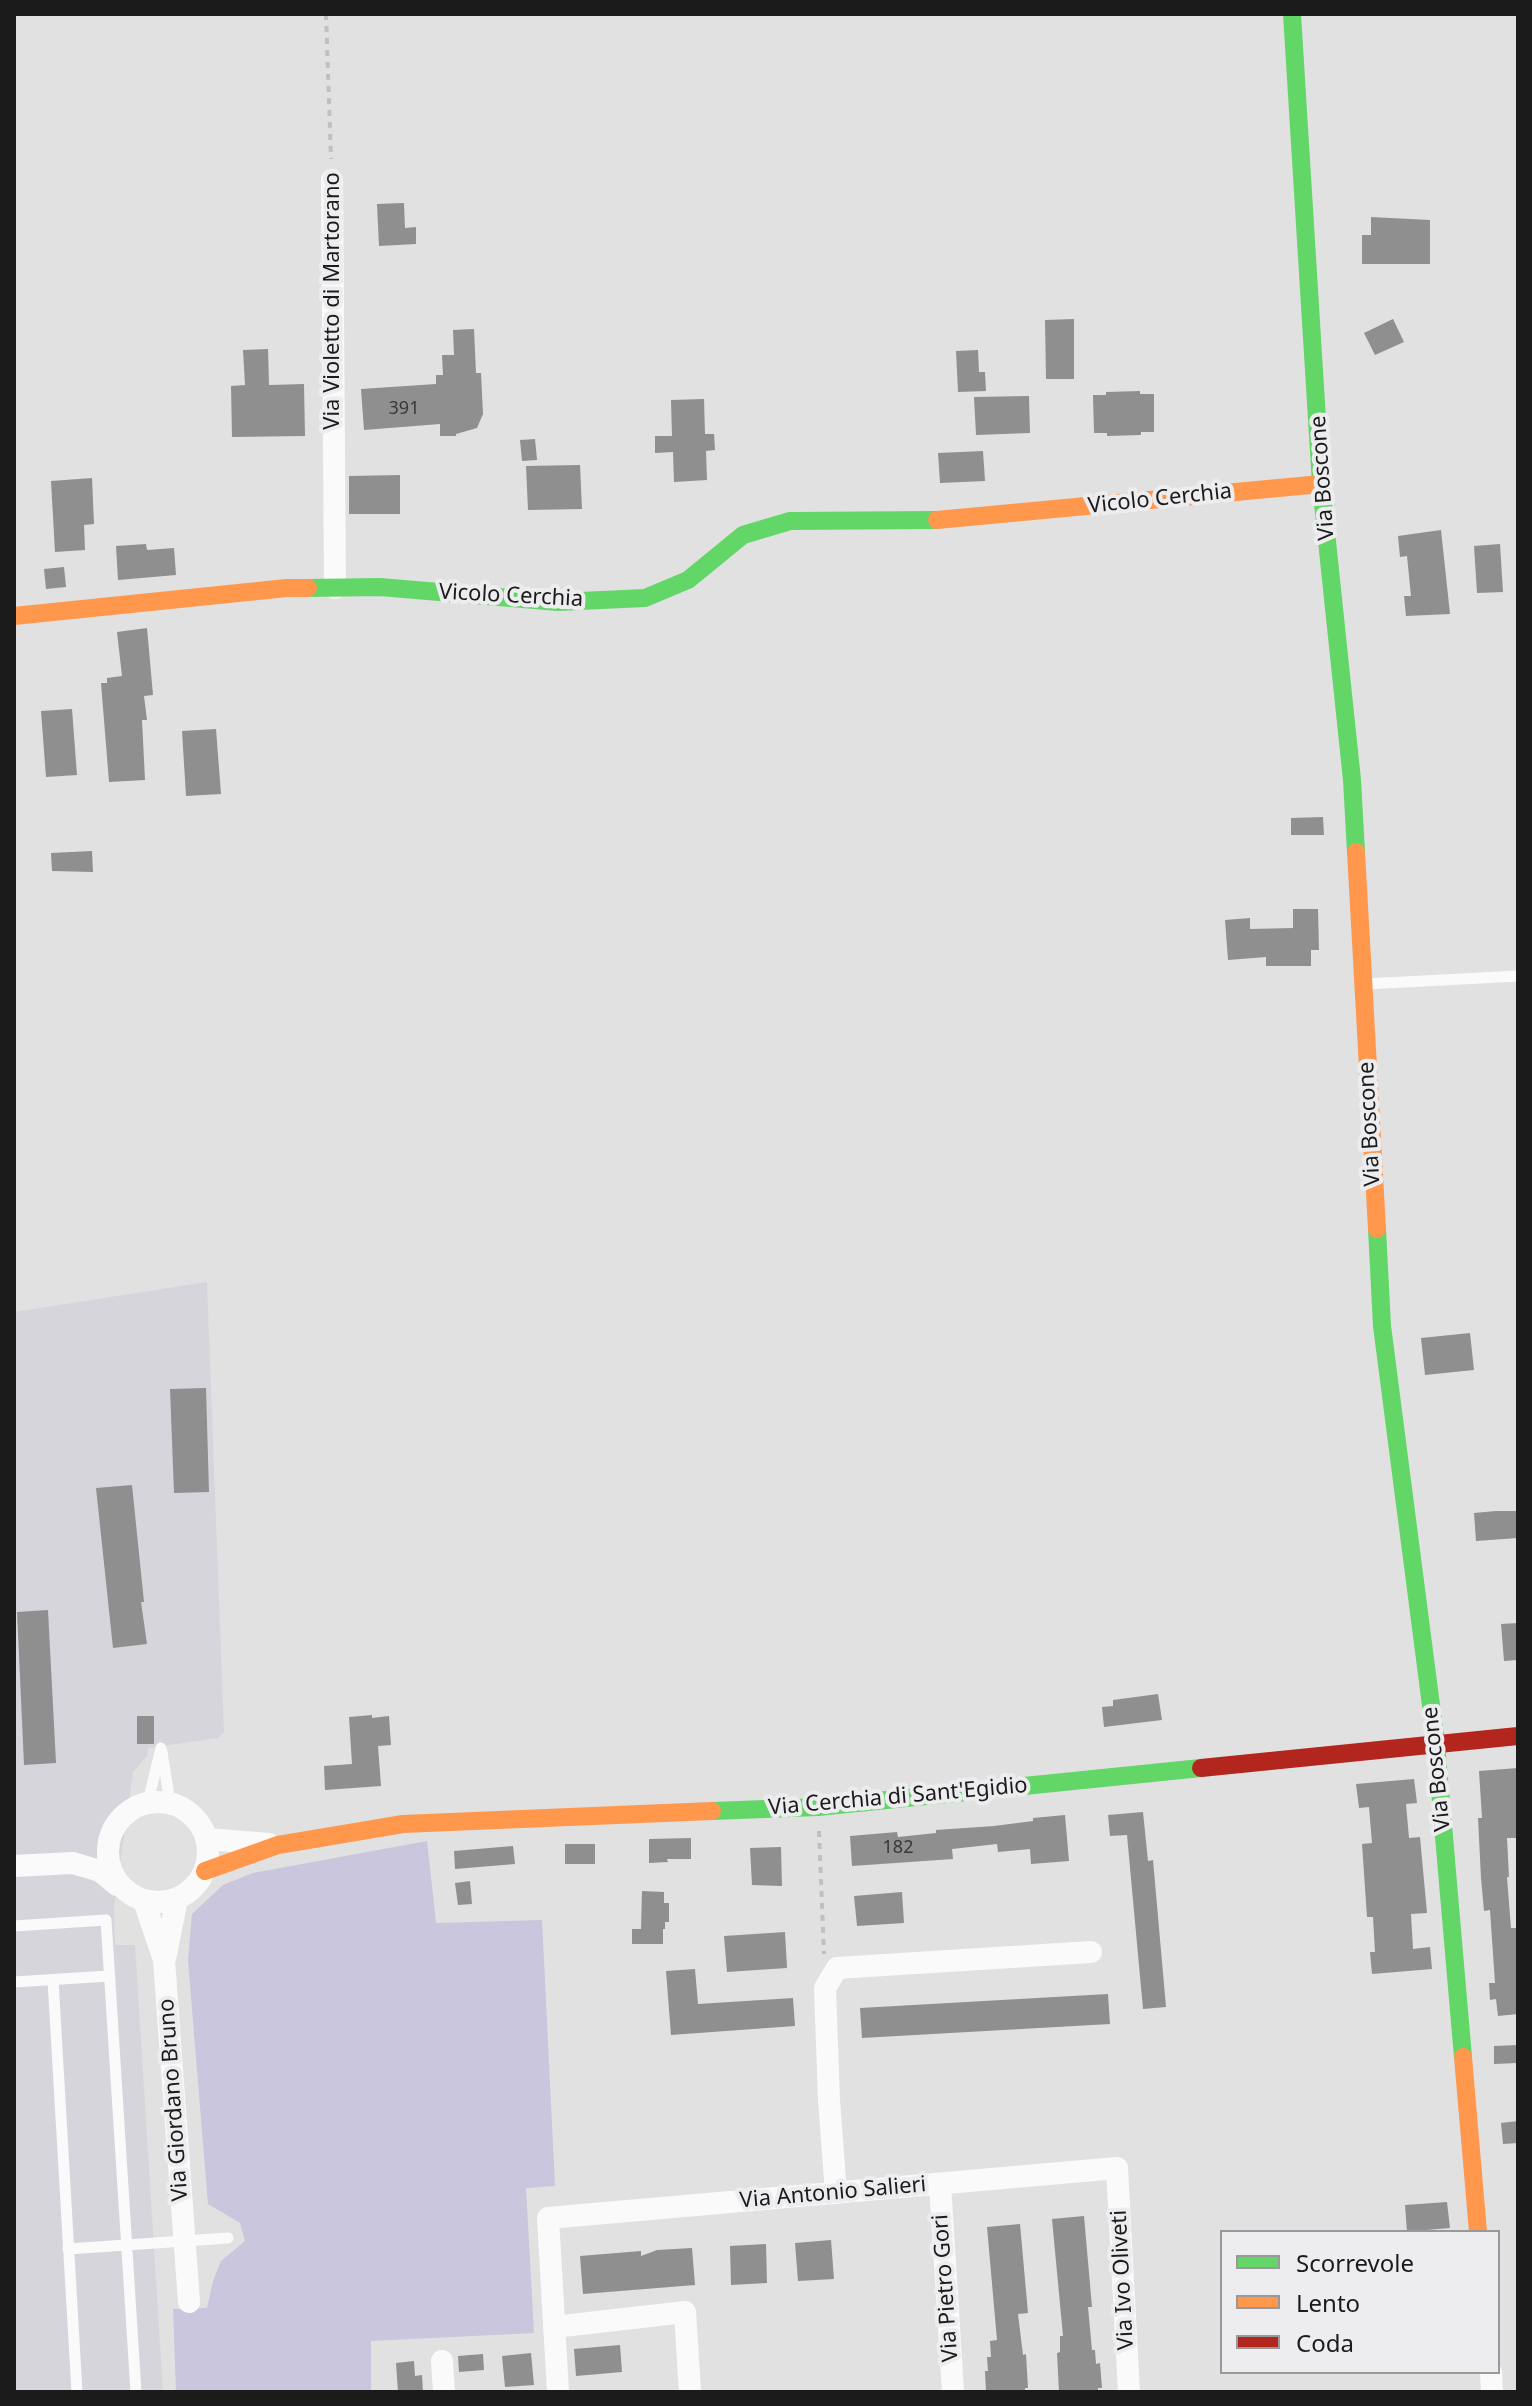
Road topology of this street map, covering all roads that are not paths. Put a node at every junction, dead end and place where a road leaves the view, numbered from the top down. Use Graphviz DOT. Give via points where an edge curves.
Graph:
graph roads {
  1 [pos="1292,14"];
  2 [pos="332,180"];
  3 [pos="1321,484"];
  4 [pos="335,588"];
  5 [pos="14,616"];
  6 [pos="1518,976"];
  7 [pos="1362,985"];
  8 [pos="1518,1736"];
  9 [pos="1436,1744"];
  10 [pos="110,1835"];
  11 [pos="207,1839"];
  12 [pos="278,1845"];
  13 [pos="73,1863"];
  14 [pos="14,1866"];
  15 [pos="205,1871"];
  16 [pos="136,1897"];
  17 [pos="177,1899"];
  18 [pos="14,1926"];
  19 [pos="1091,1952"];
  20 [pos="164,1960"];
  21 [pos="109,1976"];
  22 [pos="53,1980"];
  23 [pos="14,1982"];
  24 [pos="1117,2168"];
  25 [pos="940,2184"];
  26 [pos="836,2193"];
  27 [pos="1478,2230"];
  28 [pos="228,2238"];
  29 [pos="184,2241"];
  30 [pos="127,2245"];
  31 [pos="68,2249"];
  32 [pos="189,2302"];
  33 [pos="554,2327"];
  34 [pos="442,2361"];
  35 [pos="77,2392"];
  36 [pos="136,2392"];
  37 [pos="444,2392"];
  38 [pos="558,2392"];
  39 [pos="690,2392"];
  40 [pos="953,2392"];
  41 [pos="1129,2392"];
  1 -- 3 [label="street, Via Boscone"];
  2 -- 4 [label="street, Via Violetto di Martorano"];
  3 -- 4 [label="street, Vicolo Cerchia" via="947,520 790,521 743,535 688,580 645,598 558,602"];
  3 -- 7 [label="street, Via Boscone" via="1352,780"];
  4 -- 5 [label="street, Vicolo Cerchia" via="287,588"];
  6 -- 7 [label="lane"];
  7 -- 9 [label="street, Via Boscone" via="1382,1326"];
  8 -- 9 [label="street, Via Cerchia di Sant'Egidio"];
  9 -- 12 [label="street, Via Cerchia di Sant'Egidio" via="818,1807 403,1824"];
  9 -- 27 [label="street, Via Boscone"];
  10 -- 11 [label="street" via="132,1809 159,1803 194,1816"];
  10 -- 13 [label="street"];
  10 -- 16 [label="street" via="110,1867 116,1881"];
  11 -- 12 [label="street, Via Cerchia di Sant'Egidio"];
  11 -- 15 [label="street"];
  12 -- 15 [label="street, Via Cerchia di Sant'Egidio"];
  13 -- 14 [label="street"];
  13 -- 16 [label="street" via="100,1871"];
  15 -- 17 [label="street" via="189,1893"];
  16 -- 17 [label="street"];
  16 -- 20 [label="street, Via Giordano Bruno"];
  17 -- 20 [label="street, Via Giordano Bruno"];
  18 -- 21 [label="lane" via="106,1920"];
  19 -- 26 [label="street" via="837,1968 825,1988"];
  20 -- 29 [label="street, Via Giordano Bruno"];
  21 -- 22 [label="lane"];
  21 -- 30 [label="lane"];
  22 -- 23 [label="lane"];
  22 -- 31 [label="lane"];
  24 -- 25 [label="street, Via Antonio Salieri"];
  24 -- 41 [label="street, Via Ivo Oliveti"];
  25 -- 26 [label="street, Via Antonio Salieri"];
  25 -- 40 [label="street, Via Pietro Gori"];
  26 -- 33 [label="street, Via Antonio Salieri" via="548,2218"];
  28 -- 29 [label="lane"];
  29 -- 30 [label="lane"];
  29 -- 32 [label="street, Via Giordano Bruno"];
  30 -- 31 [label="lane"];
  30 -- 36 [label="lane"];
  31 -- 35 [label="lane"];
  33 -- 38 [label="street"];
  33 -- 39 [label="street" via="685,2312"];
  34 -- 37 [label="street"];
}
